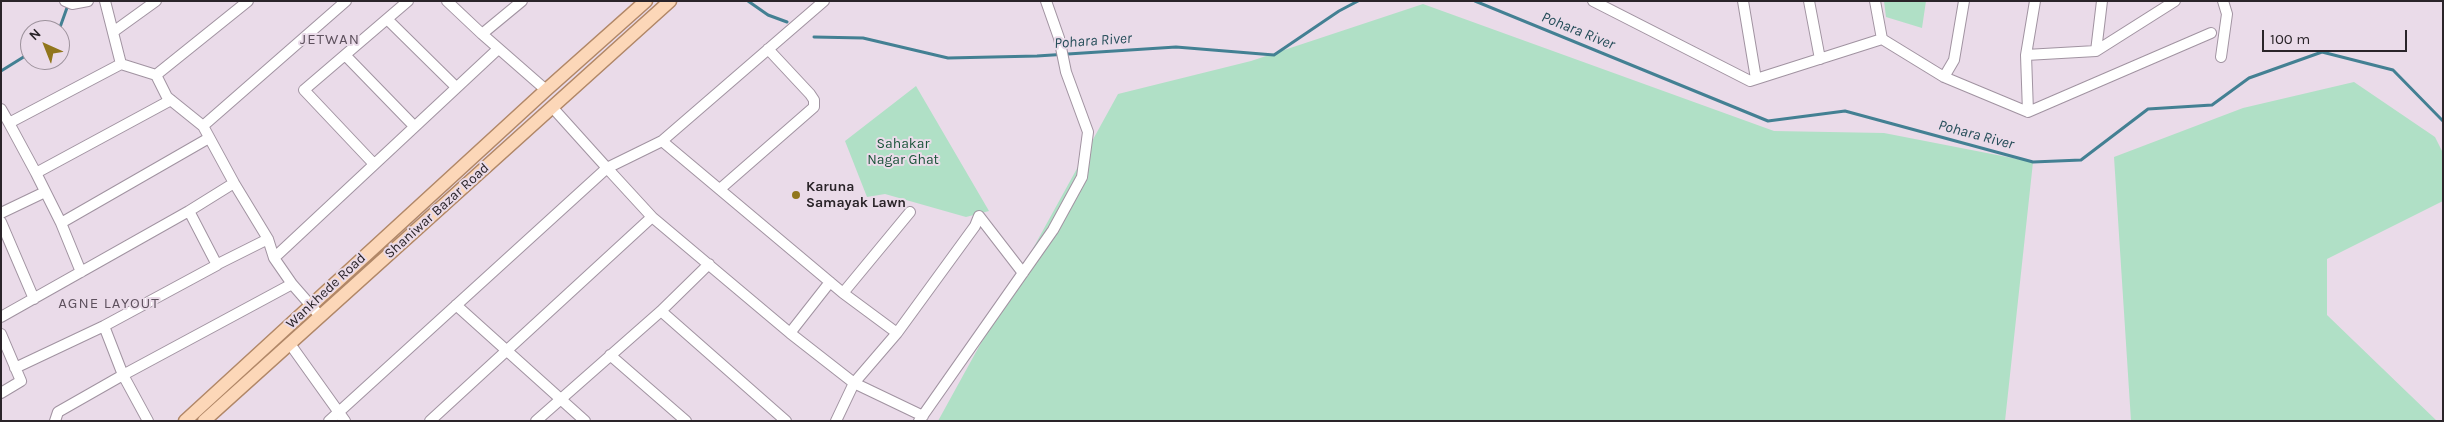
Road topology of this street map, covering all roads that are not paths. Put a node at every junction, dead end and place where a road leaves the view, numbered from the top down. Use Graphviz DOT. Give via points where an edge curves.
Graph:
graph roads {
  1 [pos="65,1"];
  2 [pos="88,1"];
  3 [pos="105,1"];
  4 [pos="156,1"];
  5 [pos="248,1"];
  6 [pos="346,1"];
  7 [pos="408,1"];
  8 [pos="447,1"];
  9 [pos="522,1"];
  10 [pos="646,1"];
  11 [pos="670,1"];
  12 [pos="824,1"];
  13 [pos="1046,1"];
  14 [pos="1593,1"];
  15 [pos="1743,1"];
  16 [pos="1809,1"];
  17 [pos="1875,1"];
  18 [pos="1964,1"];
  19 [pos="2035,1"];
  20 [pos="2102,1"];
  21 [pos="2175,1"];
  22 [pos="2223,1"];
  23 [pos="388,20"];
  24 [pos="113,32"];
  25 [pos="2212,33"];
  26 [pos="482,34"];
  27 [pos="1882,39"];
  28 [pos="498,49"];
  29 [pos="768,49"];
  30 [pos="2096,50"];
  31 [pos="345,55"];
  32 [pos="2026,55"];
  33 [pos="2221,57"];
  34 [pos="1820,59"];
  35 [pos="121,64"];
  36 [pos="156,75"];
  37 [pos="1944,77"];
  38 [pos="1756,79"];
  39 [pos="456,87"];
  40 [pos="546,90"];
  41 [pos="171,100"];
  42 [pos="552,107"];
  43 [pos="1,109"];
  44 [pos="2028,112"];
  45 [pos="9,122"];
  46 [pos="203,126"];
  47 [pos="414,126"];
  48 [pos="209,138"];
  49 [pos="662,140"];
  50 [pos="374,164"];
  51 [pos="607,168"];
  52 [pos="36,173"];
  53 [pos="234,183"];
  54 [pos="720,190"];
  55 [pos="45,192"];
  56 [pos="189,212"];
  57 [pos="910,212"];
  58 [pos="1,213"];
  59 [pos="652,218"];
  60 [pos="1,222"];
  61 [pos="61,223"];
  62 [pos="268,239"];
  63 [pos="274,258"];
  64 [pos="709,264"];
  65 [pos="216,265"];
  66 [pos="81,272"];
  67 [pos="1023,272"];
  68 [pos="830,282"];
  69 [pos="292,284"];
  70 [pos="842,293"];
  71 [pos="34,299"];
  72 [pos="456,305"];
  73 [pos="310,306"];
  74 [pos="661,310"];
  75 [pos="320,316"];
  76 [pos="1,317"];
  77 [pos="104,326"];
  78 [pos="790,333"];
  79 [pos="897,333"];
  80 [pos="1,334"];
  81 [pos="290,344"];
  82 [pos="507,349"];
  83 [pos="610,355"];
  84 [pos="15,368"];
  85 [pos="123,375"];
  86 [pos="854,383"];
  87 [pos="1,393"];
  88 [pos="560,398"];
  89 [pos="340,411"];
  90 [pos="921,418"];
  91 [pos="55,421"];
  92 [pos="148,421"];
  93 [pos="185,421"];
  94 [pos="204,421"];
  95 [pos="329,421"];
  96 [pos="346,421"];
  97 [pos="430,421"];
  98 [pos="536,421"];
  99 [pos="584,421"];
  100 [pos="686,421"];
  101 [pos="786,421"];
  102 [pos="836,421"];
  1 -- 2 [label="street" via="72,4"];
  3 -- 24 [label="street"];
  4 -- 24 [label="street"];
  5 -- 36 [label="street"];
  6 -- 46 [label="street"];
  7 -- 23 [label="street"];
  8 -- 26 [label="street"];
  9 -- 26 [label="street"];
  10 -- 40 [label="main road, Wankhede Road"];
  11 -- 42 [label="main road, Shaniwar Bazar Road"];
  12 -- 29 [label="street"];
  13 -- 67 [label="street" via="1066,72 1088,132 1082,177 1053,230"];
  14 -- 38 [label="street" via="1750,81"];
  15 -- 38 [label="street"];
  16 -- 34 [label="street"];
  17 -- 27 [label="street"];
  18 -- 37 [label="street" via="1954,60"];
  19 -- 32 [label="street"];
  20 -- 30 [label="street"];
  21 -- 30 [label="street"];
  22 -- 33 [label="street" via="2227,14"];
  23 -- 31 [label="street"];
  23 -- 39 [label="street"];
  24 -- 35 [label="street"];
  25 -- 44 [label="street"];
  26 -- 28 [label="street"];
  27 -- 34 [label="street"];
  27 -- 37 [label="street"];
  28 -- 39 [label="street"];
  28 -- 40 [label="street"];
  29 -- 49 [label="street"];
  29 -- 54 [label="street" via="810,94 814,106"];
  30 -- 32 [label="street"];
  31 -- 47 [label="street"];
  31 -- 50 [label="street" via="304,90"];
  32 -- 44 [label="street"];
  34 -- 38 [label="street"];
  35 -- 36 [label="street"];
  35 -- 45 [label="street"];
  36 -- 41 [label="street"];
  37 -- 44 [label="street"];
  39 -- 47 [label="street"];
  40 -- 73 [label="main road, Wankhede Road"];
  41 -- 46 [label="street"];
  41 -- 52 [label="street"];
  42 -- 51 [label="street"];
  42 -- 75 [label="main road, Shaniwar Bazar Road"];
  43 -- 45 [label="street"];
  45 -- 52 [label="street"];
  46 -- 48 [label="street"];
  47 -- 50 [label="street"];
  48 -- 53 [label="street"];
  48 -- 61 [label="street"];
  49 -- 51 [label="street"];
  49 -- 54 [label="street"];
  50 -- 63 [label="street"];
  51 -- 59 [label="street"];
  51 -- 72 [label="street"];
  52 -- 55 [label="street"];
  53 -- 56 [label="street"];
  53 -- 62 [label="street"];
  54 -- 68 [label="street"];
  55 -- 58 [label="street"];
  55 -- 61 [label="street"];
  56 -- 65 [label="street"];
  56 -- 66 [label="street"];
  57 -- 70 [label="street"];
  59 -- 64 [label="street"];
  59 -- 82 [label="street"];
  60 -- 71 [label="street"];
  61 -- 66 [label="street"];
  62 -- 63 [label="street"];
  62 -- 65 [label="street"];
  63 -- 69 [label="street"];
  64 -- 74 [label="street"];
  64 -- 78 [label="street"];
  65 -- 77 [label="street"];
  66 -- 71 [label="street"];
  67 -- 79 [label="street" via="979,216"];
  67 -- 90 [label="street"];
  68 -- 70 [label="street"];
  68 -- 78 [label="street"];
  69 -- 73 [label="street"];
  69 -- 85 [label="street"];
  70 -- 79 [label="street"];
  71 -- 76 [label="street"];
  72 -- 82 [label="street"];
  72 -- 89 [label="street"];
  73 -- 75 [label="street"];
  73 -- 93 [label="main road, Wankhede Road"];
  74 -- 83 [label="street"];
  74 -- 101 [label="street"];
  75 -- 81 [label="main road, Shaniwar Bazar Road"];
  77 -- 84 [label="street"];
  77 -- 85 [label="street"];
  78 -- 86 [label="street"];
  79 -- 86 [label="street"];
  80 -- 84 [label="street"];
  81 -- 89 [label="street"];
  81 -- 94 [label="main road, Shaniwar Bazar Road"];
  82 -- 88 [label="street"];
  82 -- 97 [label="street"];
  83 -- 88 [label="street"];
  83 -- 100 [label="street"];
  84 -- 87 [label="street" via="21,381"];
  85 -- 91 [label="street" via="58,412"];
  85 -- 92 [label="street"];
  86 -- 90 [label="street"];
  86 -- 102 [label="street"];
  88 -- 98 [label="street"];
  88 -- 99 [label="street"];
  89 -- 95 [label="street"];
  89 -- 96 [label="street"];
}
